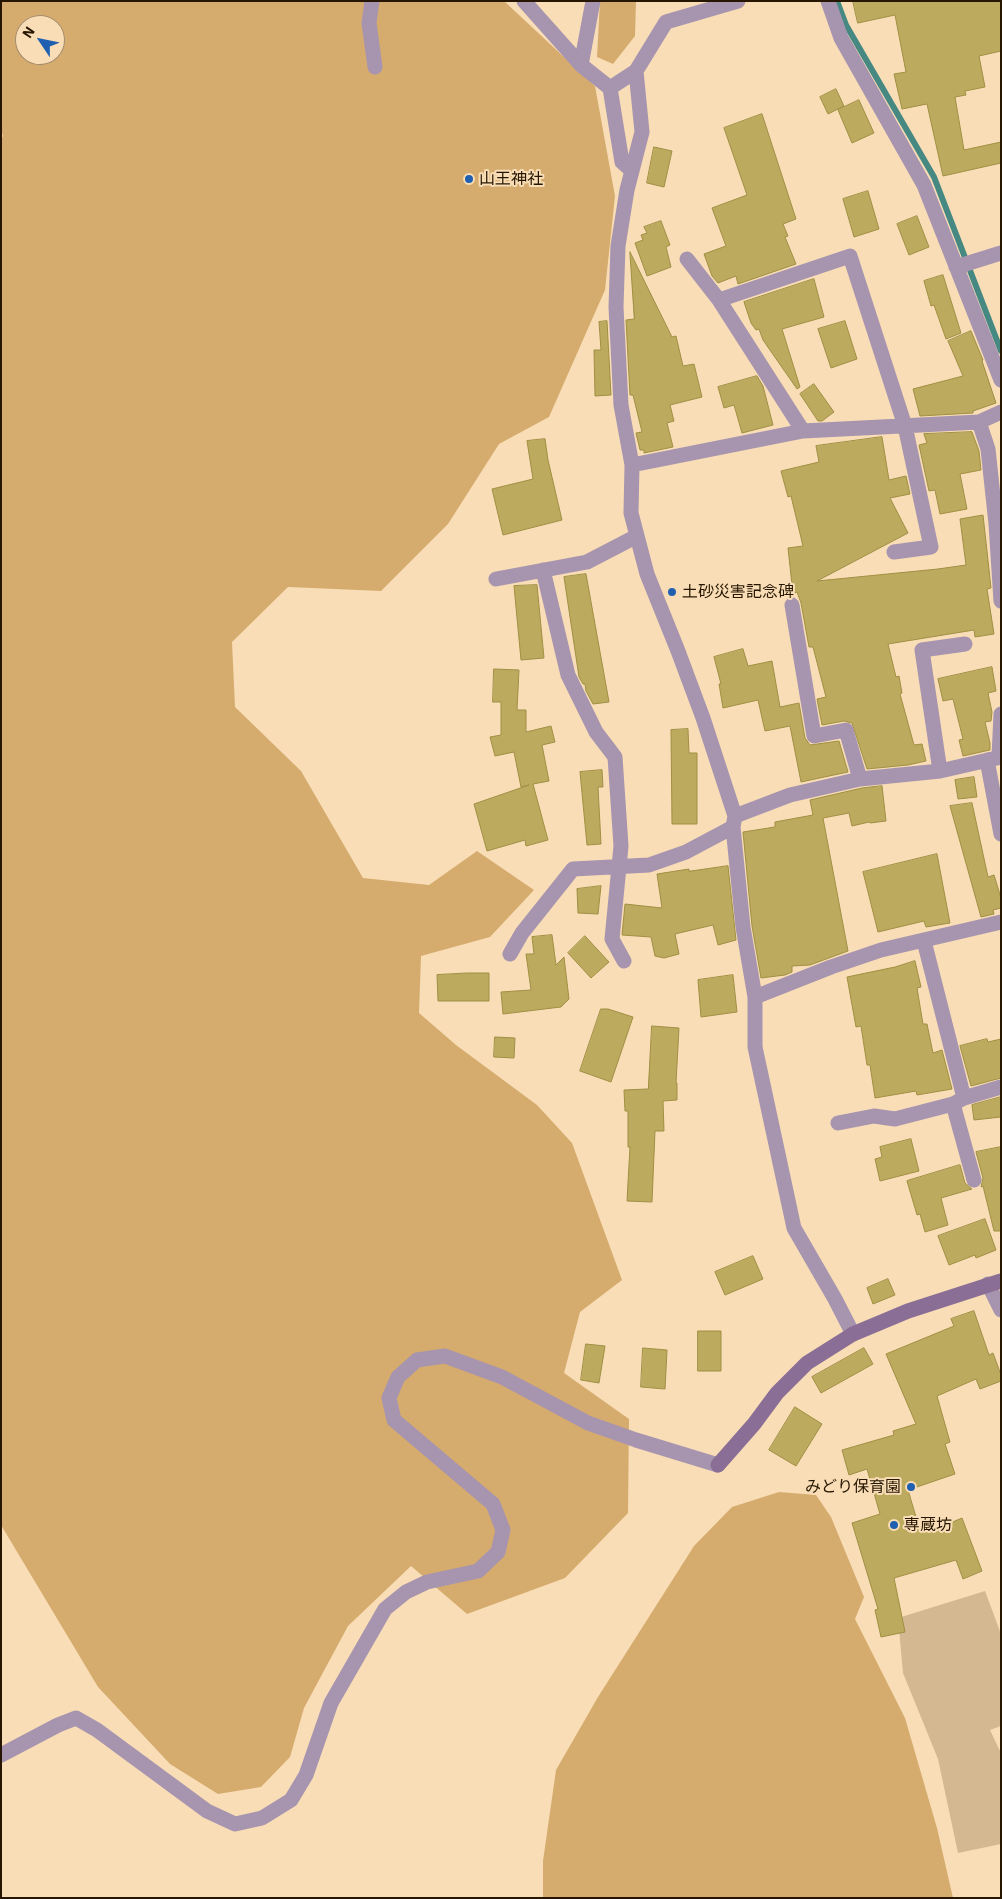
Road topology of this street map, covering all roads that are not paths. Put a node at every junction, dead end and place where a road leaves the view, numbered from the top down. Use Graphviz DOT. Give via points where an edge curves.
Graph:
graph roads {
  1 [pos="372,1"];
  2 [pos="524,1"];
  3 [pos="593,1"];
  4 [pos="738,1"];
  5 [pos="828,1"];
  6 [pos="581,65"];
  7 [pos="375,67"];
  8 [pos="636,71"];
  9 [pos="610,88"];
  10 [pos="632,171"];
  11 [pos="1001,253"];
  12 [pos="687,259"];
  13 [pos="956,267"];
  14 [pos="719,300"];
  15 [pos="1001,380"];
  16 [pos="1001,412"];
  17 [pos="979,422"];
  18 [pos="905,426"];
  19 [pos="803,431"];
  20 [pos="632,465"];
  21 [pos="638,536"];
  22 [pos="894,552"];
  23 [pos="543,570"];
  24 [pos="496,579"];
  25 [pos="1001,601"];
  26 [pos="792,605"];
  27 [pos="965,644"];
  28 [pos="1001,714"];
  29 [pos="996,758"];
  30 [pos="940,771"];
  31 [pos="860,779"];
  32 [pos="734,822"];
  33 [pos="1001,834"];
  34 [pos="619,868"];
  35 [pos="1001,922"];
  36 [pos="924,942"];
  37 [pos="510,954"];
  38 [pos="624,960"];
  39 [pos="755,997"];
  40 [pos="1001,1086"];
  41 [pos="958,1101"];
  42 [pos="838,1123"];
  43 [pos="974,1180"];
  44 [pos="995,1282"];
  45 [pos="1001,1310"];
  46 [pos="853,1334"];
  47 [pos="1,1756"];
  1 -- 7 [label="street" via="369,23"];
  2 -- 6 [label="street"];
  3 -- 6 [label="street"];
  4 -- 8 [label="street" via="666,22"];
  5 -- 13 [label="street" via="841,38 924,185"];
  6 -- 9 [label="street"];
  8 -- 9 [label="street"];
  8 -- 10 [label="street" via="642,132"];
  9 -- 10 [label="street" via="622,162"];
  10 -- 20 [label="street" via="618,246 616,307 621,405"];
  11 -- 13 [label="street"];
  12 -- 14 [label="street"];
  13 -- 15 [label="street"];
  14 -- 18 [label="street" via="850,256"];
  14 -- 19 [label="street"];
  16 -- 17 [label="street"];
  17 -- 18 [label="street"];
  17 -- 25 [label="street" via="988,449"];
  18 -- 19 [label="street"];
  18 -- 22 [label="street" via="931,547"];
  19 -- 20 [label="street"];
  20 -- 21 [label="street" via="631,513"];
  21 -- 23 [label="street" via="587,562"];
  21 -- 32 [label="street" via="647,574 703,718"];
  23 -- 24 [label="street"];
  23 -- 34 [label="street" via="568,675 596,732 614,757 621,846"];
  26 -- 31 [label="street" via="814,736 846,730"];
  27 -- 30 [label="street" via="922,650"];
  28 -- 29 [label="street"];
  29 -- 30 [label="street"];
  29 -- 33 [label="street"];
  30 -- 31 [label="street"];
  31 -- 32 [label="street" via="790,795"];
  32 -- 34 [label="street" via="686,852 649,865"];
  32 -- 39 [label="street" via="743,927"];
  34 -- 37 [label="street" via="573,870 522,933"];
  34 -- 38 [label="street" via="612,939"];
  35 -- 36 [label="street"];
  36 -- 39 [label="street" via="881,950"];
  36 -- 41 [label="street"];
  39 -- 46 [label="street" via="755,1047 794,1228"];
  40 -- 41 [label="street"];
  41 -- 42 [label="street" via="895,1119 874,1116"];
  41 -- 43 [label="street"];
  44 -- 45 [label="street"];
  44 -- 46 [label="street" via="908,1311"];
  46 -- 47 [label="street" via="807,1363 777,1393 718,1465 588,1423 502,1377 445,1356 417,1360 398,1377 389,1398 394,1420 494,1504 503,1530 498,1552 478,1571 427,1582 406,1592 385,1609 331,1703 306,1775 291,1800 262,1818 235,1824 207,1812 76,1718"];
}
